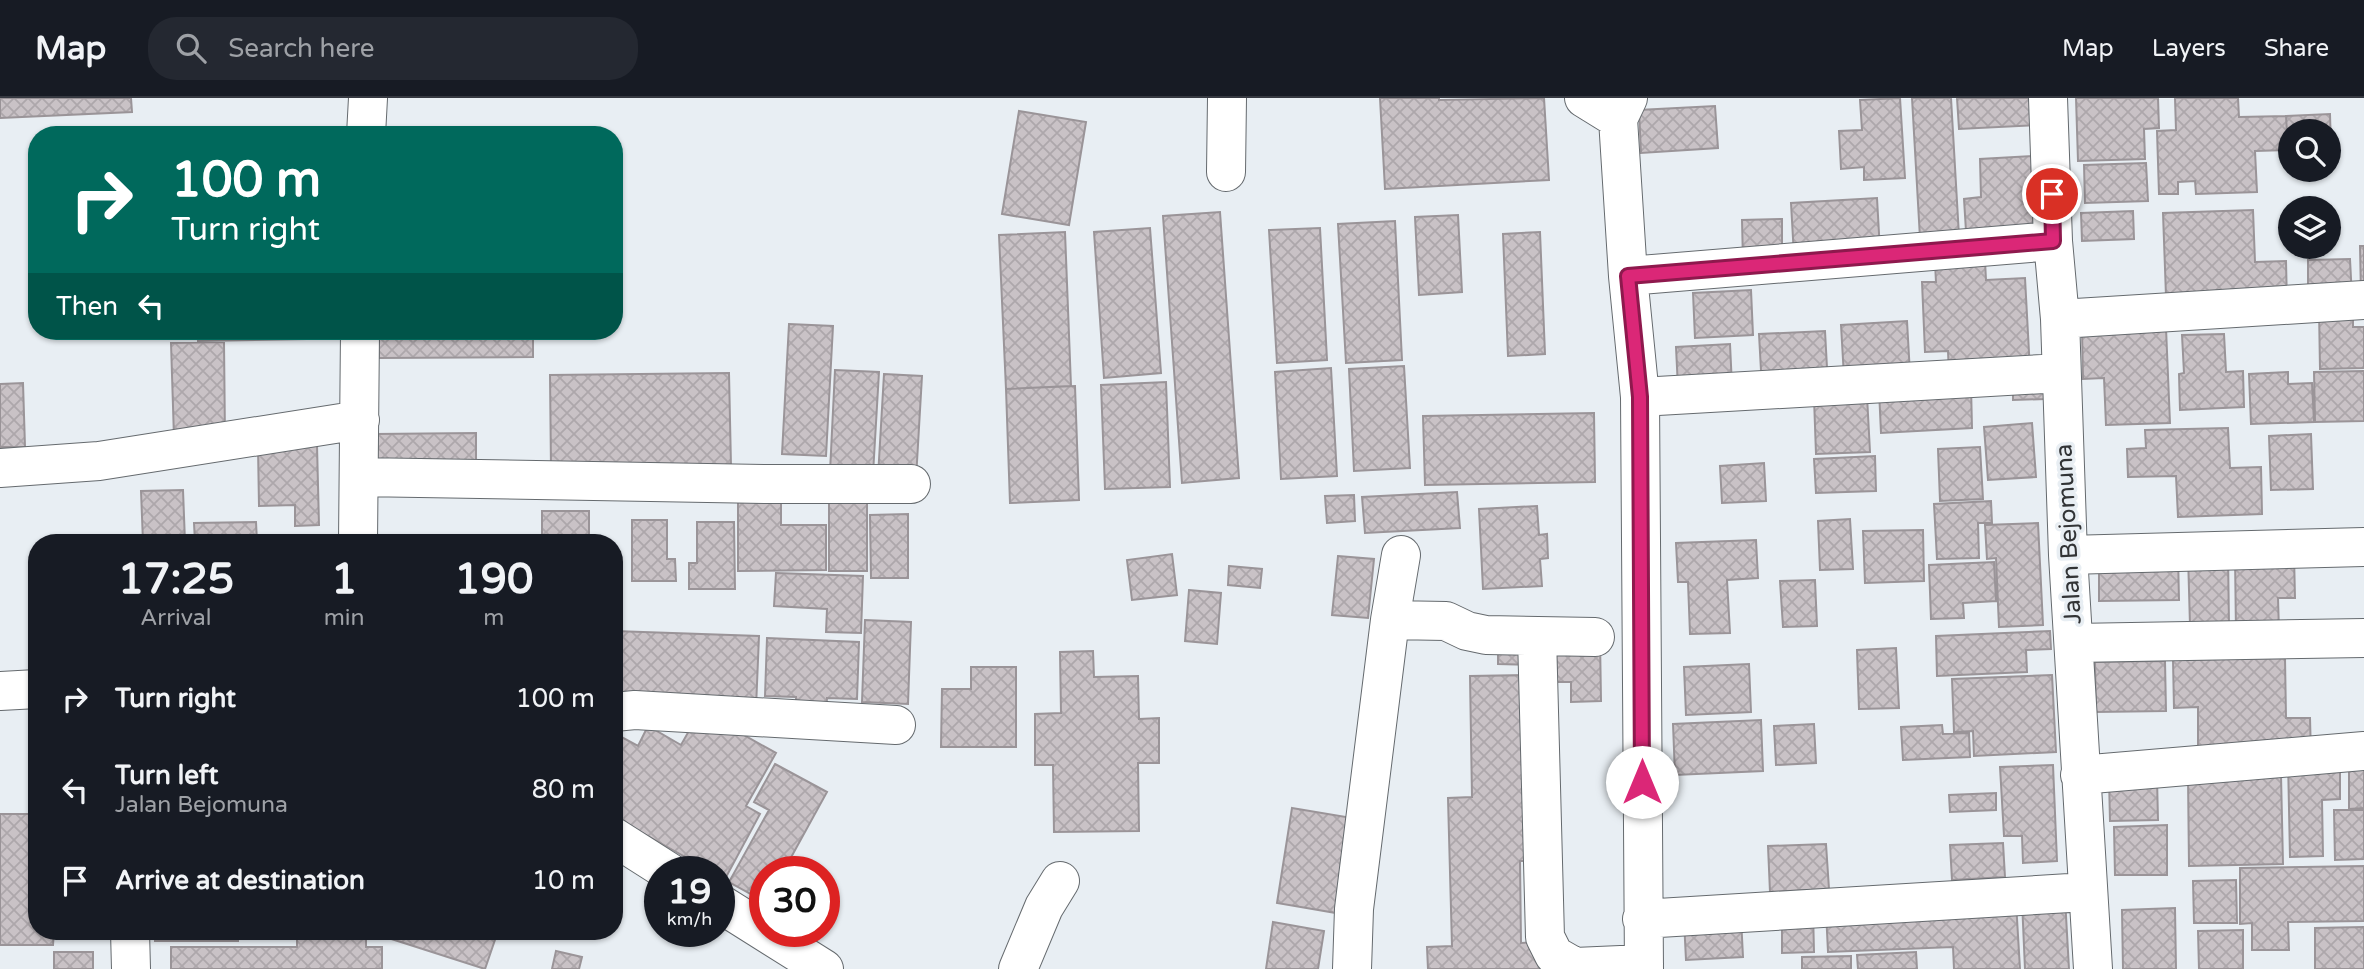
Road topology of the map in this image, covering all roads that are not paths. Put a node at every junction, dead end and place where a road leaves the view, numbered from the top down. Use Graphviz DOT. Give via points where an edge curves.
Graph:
graph roads {
  1 [pos="368,98"];
  2 [pos="1227,98"];
  3 [pos="1584,98"];
  4 [pos="2048,98"];
  5 [pos="1623,109"];
  6 [pos="366,126"];
  7 [pos="1226,172"];
  8 [pos="2053,241"];
  9 [pos="1628,276"];
  10 [pos="2364,300"];
  11 [pos="2060,319"];
  12 [pos="360,340"];
  13 [pos="2061,373"];
  14 [pos="1640,397"];
  15 [pos="360,420"];
  16 [pos="0,468"];
  17 [pos="359,477"];
  18 [pos="911,484"];
  19 [pos="358,534"];
  20 [pos="2364,547"];
  21 [pos="1401,555"];
  22 [pos="2068,555"];
  23 [pos="1390,620"];
  24 [pos="1537,636"];
  25 [pos="1595,637"];
  26 [pos="2364,638"];
  27 [pos="2074,643"];
  28 [pos="28,689"];
  29 [pos="0,691"];
  30 [pos="623,711"];
  31 [pos="896,726"];
  32 [pos="2364,751"];
  33 [pos="2080,775"];
  34 [pos="623,843"];
  35 [pos="644,856"];
  36 [pos="1060,881"];
  37 [pos="2086,892"];
  38 [pos="735,913"];
  39 [pos="1642,919"];
  40 [pos="130,940"];
  41 [pos="1644,966"];
  42 [pos="131,969"];
  43 [pos="824,969"];
  44 [pos="1018,969"];
  45 [pos="1352,969"];
  46 [pos="2093,969"];
  1 -- 6 [label="street"];
  2 -- 7 [label="street"];
  3 -- 5 [label="street"];
  4 -- 8 [label="street, Jalan Bejomuna"];
  5 -- 9 [label="street"];
  8 -- 9 [label="street"];
  8 -- 11 [label="street, Jalan Bejomuna"];
  9 -- 14 [label="street"];
  10 -- 11 [label="street"];
  11 -- 13 [label="street, Jalan Bejomuna"];
  12 -- 15 [label="street"];
  13 -- 14 [label="street"];
  13 -- 22 [label="street, Jalan Bejomuna"];
  14 -- 39 [label="street"];
  15 -- 16 [label="street" via="99,461"];
  15 -- 17 [label="street"];
  17 -- 18 [label="street"];
  17 -- 19 [label="street"];
  20 -- 22 [label="street"];
  21 -- 23 [label="street"];
  22 -- 27 [label="street, Jalan Bejomuna"];
  23 -- 24 [label="street" via="1446,621 1486,635"];
  23 -- 45 [label="street" via="1354,909"];
  24 -- 25 [label="street"];
  24 -- 41 [label="street" via="1545,937 1554,955 1575,967"];
  26 -- 27 [label="street"];
  27 -- 33 [label="street, Jalan Bejomuna"];
  28 -- 29 [label="street"];
  30 -- 31 [label="street"];
  32 -- 33 [label="street"];
  33 -- 37 [label="street, Jalan Bejomuna"];
  34 -- 35 [label="street"];
  36 -- 44 [label="street"];
  37 -- 39 [label="street"];
  37 -- 46 [label="street, Jalan Bejomuna"];
  38 -- 43 [label="street"];
  39 -- 41 [label="street"];
  40 -- 42 [label="street"];
}
